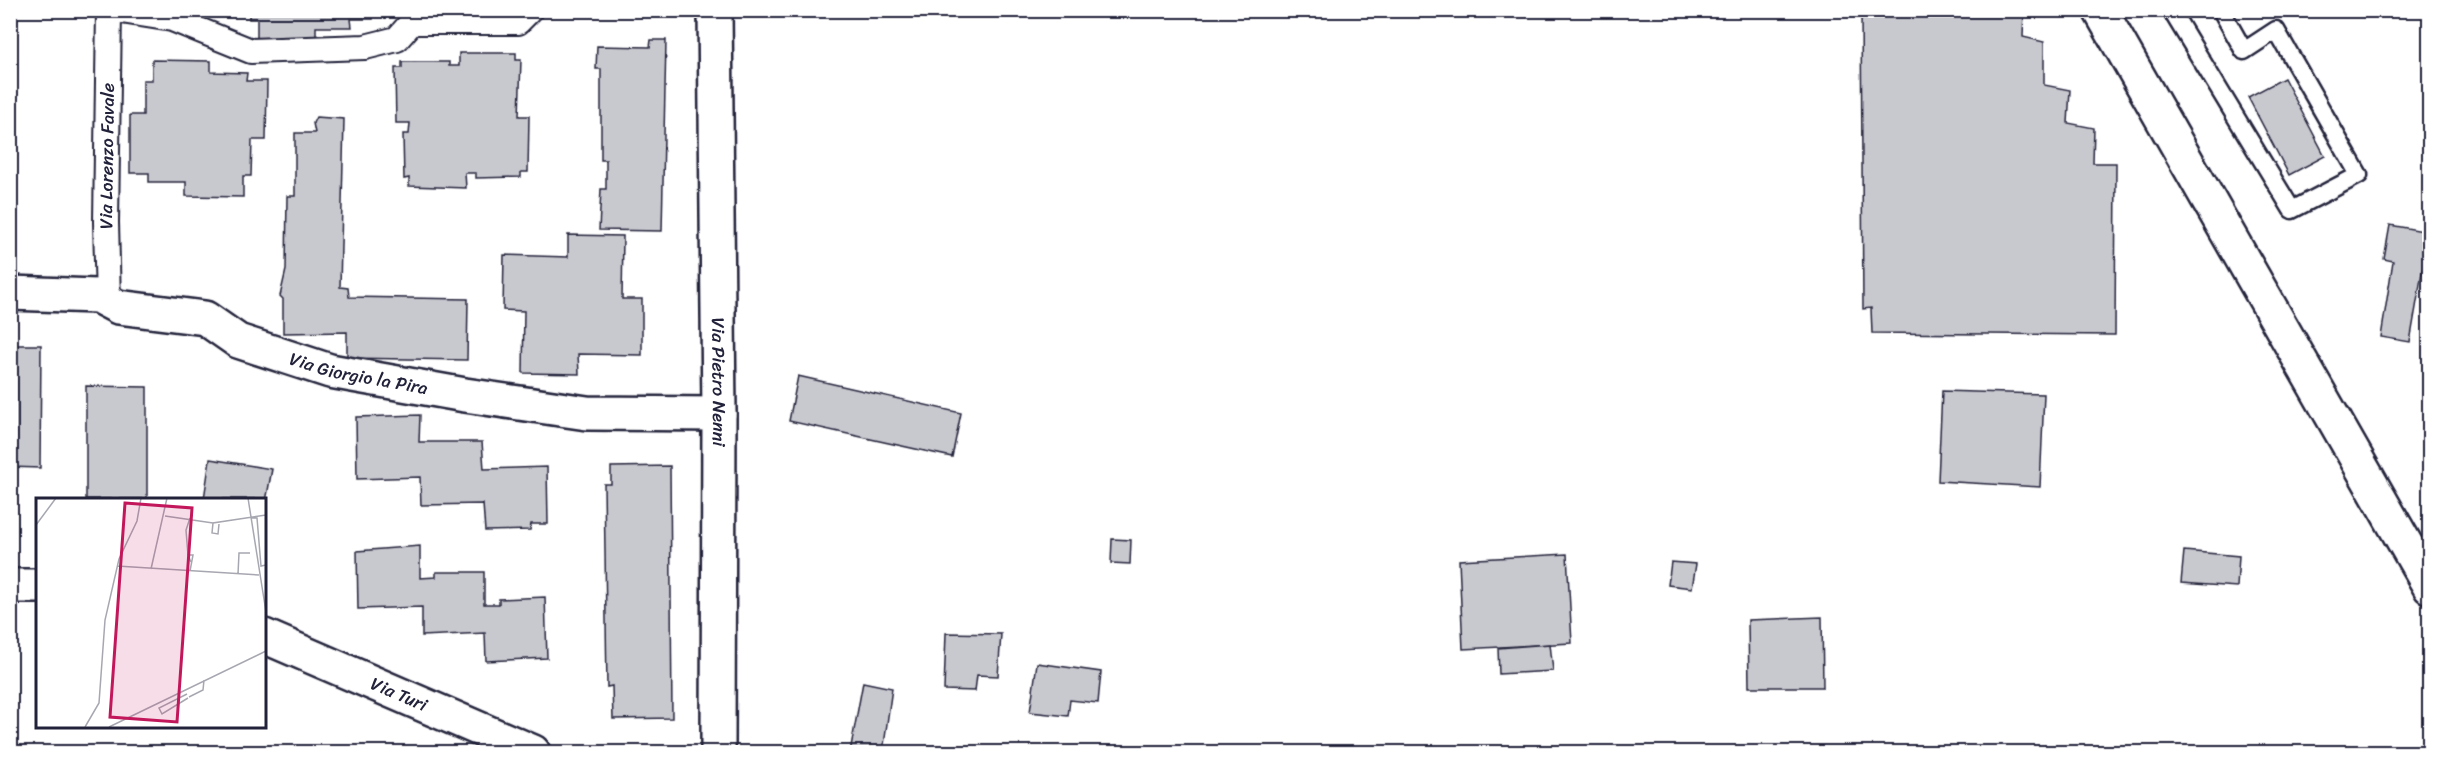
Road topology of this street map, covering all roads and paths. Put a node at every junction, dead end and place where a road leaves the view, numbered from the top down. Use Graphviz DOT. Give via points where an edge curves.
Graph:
graph roads {
  1 [pos="110,10"];
  2 [pos="115,10"];
  3 [pos="530,10"];
  4 [pos="715,10"];
  5 [pos="2100,10"];
  6 [pos="2171,10"];
  7 [pos="2221,10"];
  8 [pos="10,292"];
  9 [pos="108,302"];
  10 [pos="719,414"];
  11 [pos="10,586"];
  12 [pos="36,586"];
  13 [pos="2430,587"];
  14 [pos="266,637"];
  15 [pos="533,753"];
  16 [pos="718,753"];
  1 -- 9 [label="street, Via Lorenzo Favale"];
  2 -- 3 [label="street" via="172,19 251,51 365,47 397,39 412,22 518,21"];
  4 -- 10 [label="street, Via Pietro Nenni"];
  5 -- 13 [label="street"];
  6 -- 7 [label="lane" via="2292,210 2359,175 2276,30 2244,51"];
  8 -- 9 [label="street, Via Giorgio la Pira" via="97,296"];
  9 -- 10 [label="street, Via Giorgio la Pira" via="118,307 205,318 238,341 330,371 587,413"];
  10 -- 16 [label="street, Via Pietro Nenni"];
  11 -- 12 [label="street"];
  14 -- 15 [label="street, Via Turi"];
}
